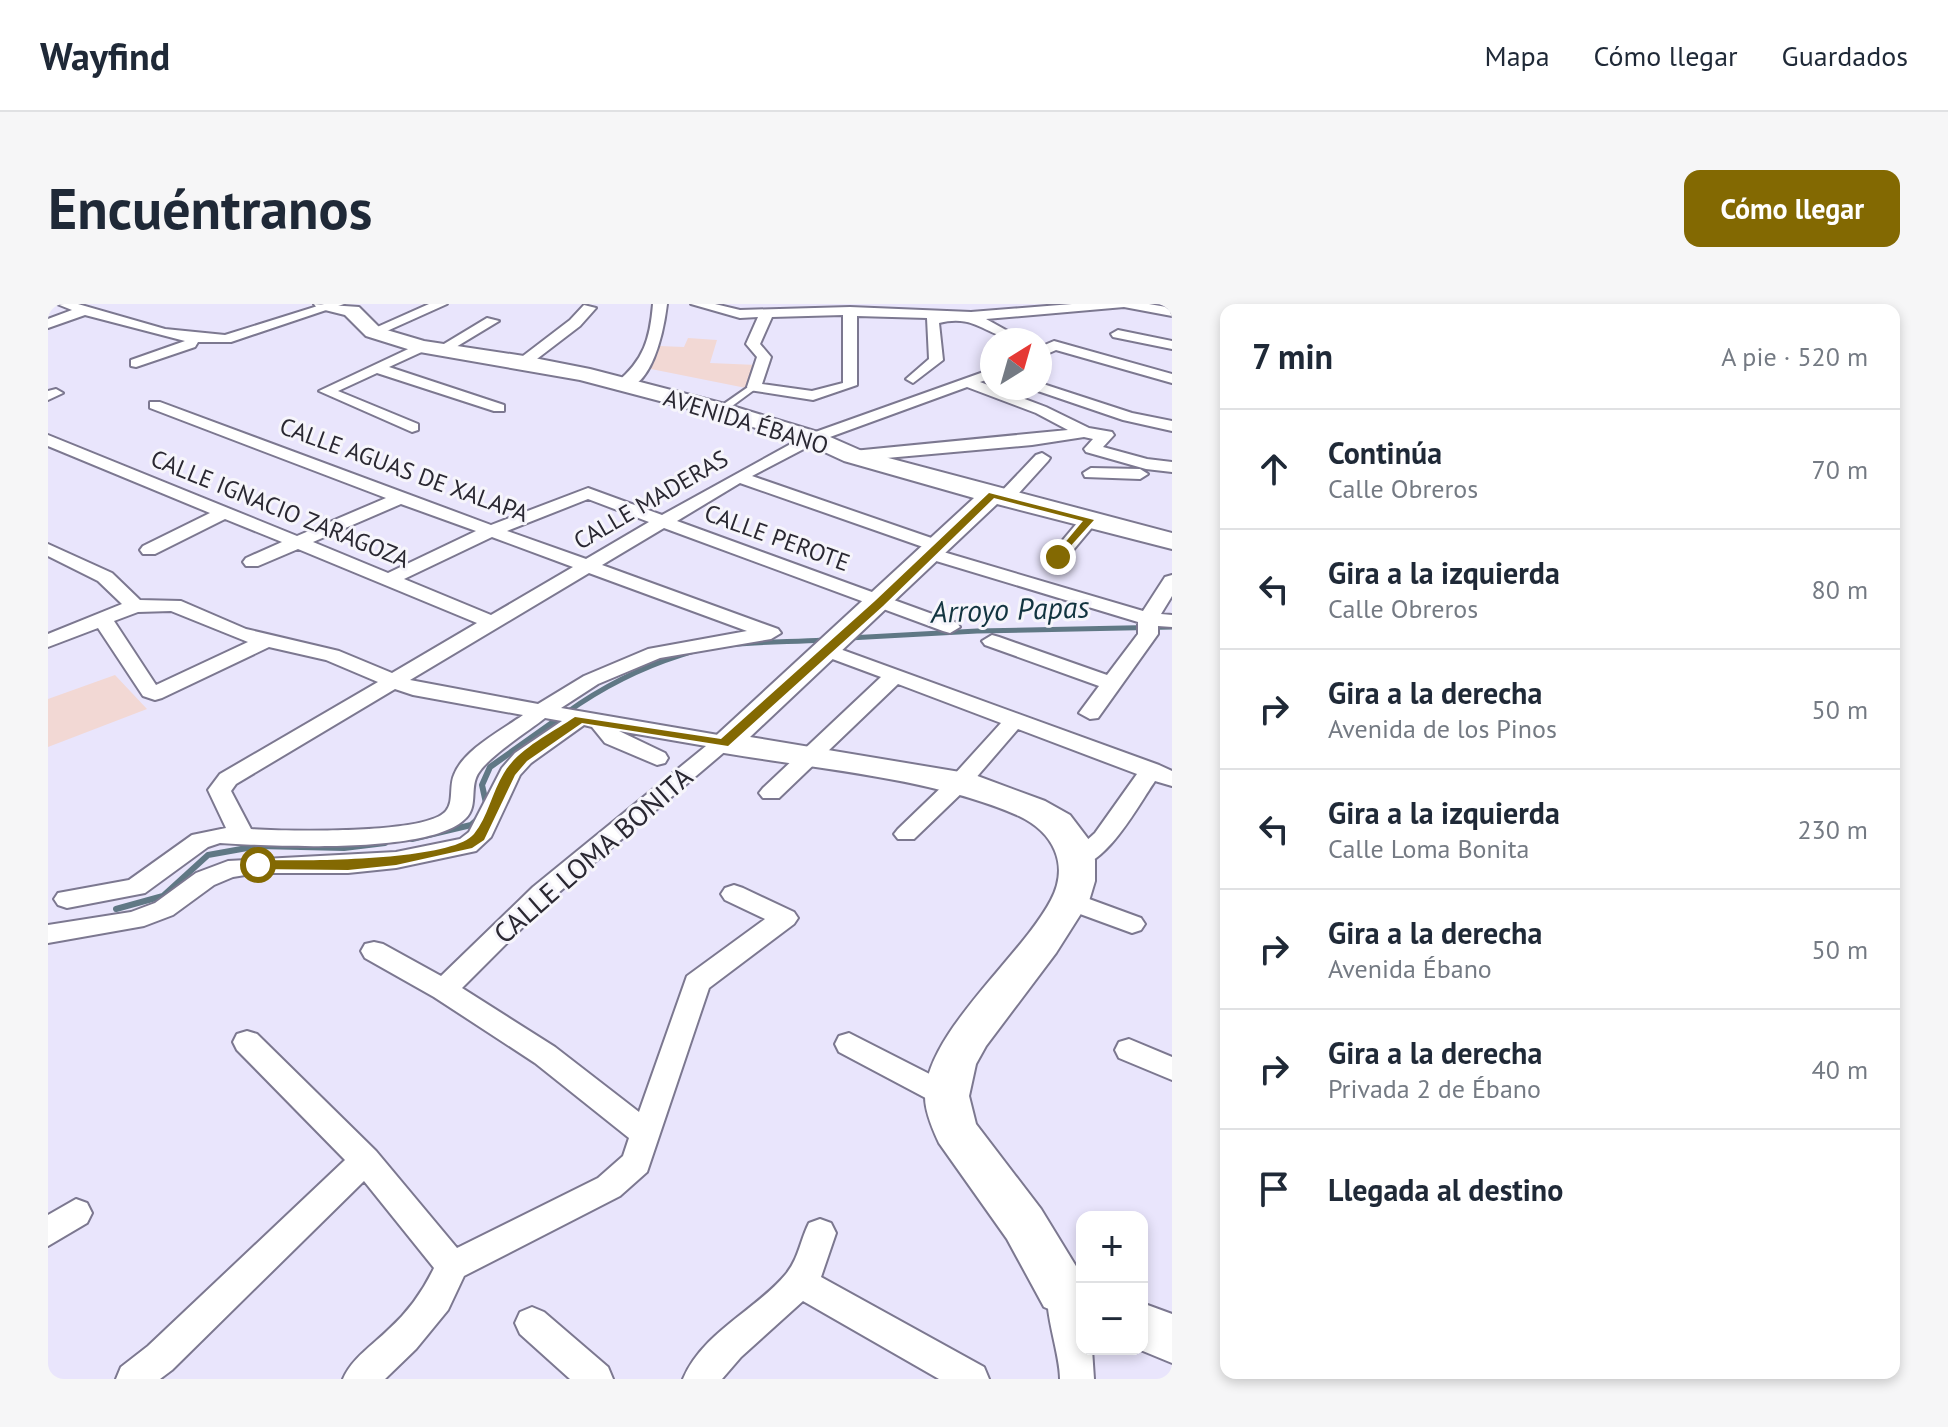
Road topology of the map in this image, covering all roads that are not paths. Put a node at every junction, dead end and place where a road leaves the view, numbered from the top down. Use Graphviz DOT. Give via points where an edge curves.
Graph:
graph roads {
  1 [pos="64,304"];
  2 [pos="324,304"];
  3 [pos="336,304"];
  4 [pos="440,304"];
  5 [pos="660,304"];
  6 [pos="698,304"];
  7 [pos="1124,304"];
  8 [pos="1047,307"];
  9 [pos="589,308"];
  10 [pos="85,310"];
  11 [pos="956,310"];
  12 [pos="850,311"];
  13 [pos="1172,312"];
  14 [pos="766,315"];
  15 [pos="971,316"];
  16 [pos="492,321"];
  17 [pos="224,323"];
  18 [pos="48,324"];
  19 [pos="994,328"];
  20 [pos="373,332"];
  21 [pos="1118,334"];
  22 [pos="195,338"];
  23 [pos="1172,345"];
  24 [pos="1052,346"];
  25 [pos="431,349"];
  26 [pos="524,362"];
  27 [pos="136,363"];
  28 [pos="377,368"];
  29 [pos="980,378"];
  30 [pos="913,379"];
  31 [pos="1172,379"];
  32 [pos="969,383"];
  33 [pos="621,386"];
  34 [pos="754,387"];
  35 [pos="1052,391"];
  36 [pos="155,405"];
  37 [pos="499,408"];
  38 [pos="721,410"];
  39 [pos="1128,417"];
  40 [pos="1172,426"];
  41 [pos="412,427"];
  42 [pos="1084,432"];
  43 [pos="1105,436"];
  44 [pos="813,438"];
  45 [pos="48,440"];
  46 [pos="853,456"];
  47 [pos="1042,458"];
  48 [pos="1172,467"];
  49 [pos="1091,473"];
  50 [pos="738,477"];
  51 [pos="1172,479"];
  52 [pos="403,497"];
  53 [pos="998,497"];
  54 [pos="225,512"];
  55 [pos="1089,520"];
  56 [pos="660,523"];
  57 [pos="493,530"];
  58 [pos="1172,541"];
  59 [pos="300,543"];
  60 [pos="48,549"];
  61 [pos="933,549"];
  62 [pos="149,550"];
  63 [pos="1058,557"];
  64 [pos="252,562"];
  65 [pos="586,565"];
  66 [pos="388,580"];
  67 [pos="1172,581"];
  68 [pos="879,603"];
  69 [pos="135,606"];
  70 [pos="103,620"];
  71 [pos="1172,621"];
  72 [pos="494,623"];
  73 [pos="1149,625"];
  74 [pos="950,627"];
  75 [pos="267,640"];
  76 [pos="48,641"];
  77 [pos="992,641"];
  78 [pos="826,650"];
  79 [pos="894,676"];
  80 [pos="393,683"];
  81 [pos="1110,683"];
  82 [pos="1090,713"];
  83 [pos="567,717"];
  84 [pos="1014,721"];
  85 [pos="724,743"];
  86 [pos="808,757"];
  87 [pos="657,758"];
  88 [pos="1161,774"];
  89 [pos="960,782"];
  90 [pos="771,793"];
  91 [pos="906,834"];
  92 [pos="242,835"];
  93 [pos="1077,860"];
  94 [pos="734,894"];
  95 [pos="67,899"];
  96 [pos="1070,901"];
  97 [pos="1132,924"];
  98 [pos="48,934"];
  99 [pos="374,951"];
  100 [pos="444,990"];
  101 [pos="247,1042"];
  102 [pos="849,1044"];
  103 [pos="1129,1050"];
  104 [pos="1172,1069"];
  105 [pos="947,1096"];
  106 [pos="646,1134"];
  107 [pos="365,1160"];
  108 [pos="76,1213"];
  109 [pos="48,1232"];
  110 [pos="820,1233"];
  111 [pos="452,1266"];
  112 [pos="801,1283"];
  113 [pos="1072,1296"];
  114 [pos="532,1323"];
  115 [pos="1148,1329"];
  116 [pos="1172,1339"];
  117 [pos="133,1379"];
  118 [pos="360,1379"];
  119 [pos="596,1379"];
  120 [pos="700,1379"];
  121 [pos="972,1379"];
  122 [pos="1077,1379"];
  1 -- 10 [label="street"];
  2 -- 3 [label="street, AVENIDA ÉBANO"];
  3 -- 20 [label="street, AVENIDA ÉBANO" via="352,311"];
  3 -- 22 [label="street" via="226,339"];
  4 -- 20 [label="street"];
  5 -- 33 [label="street" via="649,360"];
  6 -- 14 [label="street"];
  7 -- 8 [label="street"];
  7 -- 13 [label="street"];
  8 -- 15 [label="street"];
  9 -- 26 [label="street"];
  10 -- 18 [label="street"];
  10 -- 22 [label="street"];
  11 -- 12 [label="street"];
  11 -- 15 [label="street"];
  11 -- 30 [label="street" via="932,321 936,360"];
  12 -- 14 [label="street"];
  12 -- 34 [label="street" via="850,385 813,396"];
  14 -- 34 [label="street" via="753,344 764,357"];
  15 -- 19 [label="street"];
  16 -- 25 [label="street"];
  17 -- 22 [label="street"];
  20 -- 25 [label="street, AVENIDA ÉBANO"];
  21 -- 23 [label="street"];
  22 -- 27 [label="street"];
  24 -- 31 [label="street"];
  25 -- 26 [label="street, AVENIDA ÉBANO"];
  25 -- 28 [label="street"];
  26 -- 33 [label="street, AVENIDA ÉBANO"];
  28 -- 37 [label="street"];
  28 -- 41 [label="street" via="326,391"];
  29 -- 32 [label="street, CALLE MADERAS"];
  32 -- 42 [label="street"];
  32 -- 44 [label="street, CALLE MADERAS"];
  33 -- 38 [label="street, AVENIDA ÉBANO"];
  34 -- 38 [label="lane"];
  35 -- 39 [label="street"];
  36 -- 52 [label="street, CALLE AGUAS DE XALAPA"];
  38 -- 44 [label="street, AVENIDA ÉBANO"];
  39 -- 40 [label="street"];
  39 -- 43 [label="street"];
  42 -- 43 [label="street"];
  42 -- 46 [label="street"];
  43 -- 48 [label="street" via="1092,449"];
  44 -- 46 [label="street, AVENIDA ÉBANO"];
  44 -- 50 [label="street, CALLE MADERAS"];
  45 -- 54 [label="street, CALLE IGNACIO ZARAGOZA"];
  46 -- 53 [label="street, AVENIDA ÉBANO"];
  47 -- 53 [label="street"];
  49 -- 51 [label="street"];
  50 -- 56 [label="street, CALLE MADERAS"];
  50 -- 61 [label="street"];
  52 -- 57 [label="street, CALLE AGUAS DE XALAPA"];
  52 -- 59 [label="street"];
  53 -- 55 [label="street, AVENIDA ÉBANO"];
  53 -- 61 [label="street, CALLE LOMA BONITA"];
  54 -- 59 [label="street, CALLE IGNACIO ZARAGOZA"];
  54 -- 62 [label="street"];
  55 -- 58 [label="street, AVENIDA ÉBANO"];
  55 -- 63 [label="street"];
  56 -- 57 [label="street, CALLE PEROTE" via="588,493"];
  56 -- 65 [label="street, CALLE MADERAS"];
  56 -- 68 [label="street, CALLE PEROTE"];
  57 -- 65 [label="street, CALLE AGUAS DE XALAPA"];
  57 -- 66 [label="street"];
  59 -- 64 [label="street"];
  59 -- 66 [label="street, CALLE IGNACIO ZARAGOZA"];
  60 -- 69 [label="street" via="105,577"];
  61 -- 68 [label="street, CALLE LOMA BONITA"];
  61 -- 73 [label="street"];
  65 -- 72 [label="street, CALLE MADERAS"];
  65 -- 83 [label="street, CALLE AGUAS DE XALAPA" via="771,633 655,653 591,680"];
  66 -- 72 [label="street, CALLE IGNACIO ZARAGOZA"];
  67 -- 73 [label="street"];
  68 -- 74 [label="street, CALLE PEROTE"];
  68 -- 78 [label="street, CALLE LOMA BONITA"];
  69 -- 70 [label="street"];
  69 -- 75 [label="street" via="174,605"];
  70 -- 75 [label="street" via="155,694"];
  70 -- 76 [label="street"];
  71 -- 73 [label="street"];
  72 -- 80 [label="street, CALLE MADERAS"];
  73 -- 81 [label="street"];
  75 -- 80 [label="street" via="332,655"];
  77 -- 81 [label="street"];
  78 -- 79 [label="street"];
  78 -- 85 [label="street, CALLE LOMA BONITA"];
  79 -- 84 [label="street"];
  79 -- 86 [label="street"];
  80 -- 83 [label="street"];
  80 -- 92 [label="street, CALLE MADERAS" via="221,785"];
  81 -- 82 [label="street"];
  83 -- 85 [label="street"];
  83 -- 87 [label="street"];
  83 -- 92 [label="street" via="477,760 465,775 460,811 446,824 313,840"];
  83 -- 98 [label="street" via="516,766 479,837 467,845 348,865 228,869 164,909 135,920"];
  84 -- 88 [label="street"];
  84 -- 89 [label="street"];
  85 -- 86 [label="street"];
  85 -- 100 [label="street, CALLE LOMA BONITA" via="542,893"];
  86 -- 89 [label="street"];
  86 -- 90 [label="street"];
  88 -- 93 [label="street"];
  89 -- 91 [label="street"];
  89 -- 93 [label="street" via="1057,823 1071,840"];
  92 -- 95 [label="street" via="200,841 136,887"];
  93 -- 96 [label="street"];
  94 -- 106 [label="street" via="785,918 697,983"];
  96 -- 97 [label="street"];
  96 -- 105 [label="street" via="970,1036"];
  99 -- 100 [label="street"];
  100 -- 106 [label="street" via="545,1055"];
  101 -- 107 [label="street"];
  102 -- 105 [label="street"];
  103 -- 104 [label="street"];
  105 -- 113 [label="street" via="955,1130"];
  106 -- 111 [label="street" via="636,1163 609,1187"];
  107 -- 111 [label="street"];
  107 -- 117 [label="street"];
  108 -- 109 [label="street"];
  110 -- 112 [label="street" via="817,1256"];
  111 -- 118 [label="street" via="436,1299"];
  112 -- 120 [label="street"];
  112 -- 121 [label="street"];
  113 -- 122 [label="street"];
  114 -- 119 [label="street"];
  115 -- 116 [label="street"];
}
